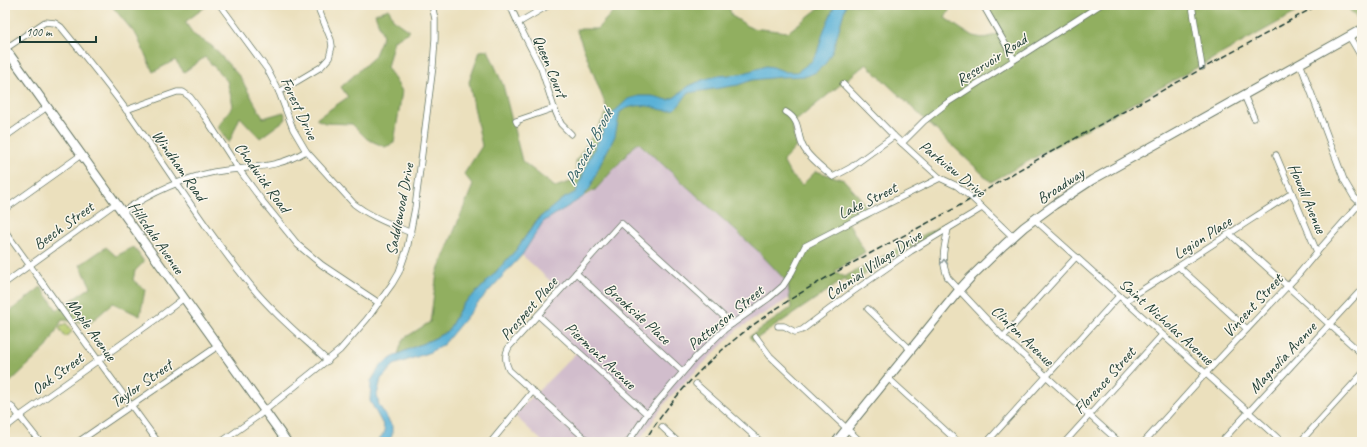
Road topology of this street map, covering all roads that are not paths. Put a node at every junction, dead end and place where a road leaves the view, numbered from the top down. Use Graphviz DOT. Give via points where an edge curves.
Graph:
graph roads {
  1 [pos="220,5"];
  2 [pos="317,5"];
  3 [pos="432,5"];
  4 [pos="510,5"];
  5 [pos="549,5"];
  6 [pos="983,5"];
  7 [pos="1100,5"];
  8 [pos="1192,5"];
  9 [pos="518,24"];
  10 [pos="1362,29"];
  11 [pos="1349,36"];
  12 [pos="5,49"];
  13 [pos="1362,58"];
  14 [pos="1014,59"];
  15 [pos="1300,63"];
  16 [pos="1202,66"];
  17 [pos="842,84"];
  18 [pos="279,92"];
  19 [pos="1244,95"];
  20 [pos="47,107"];
  21 [pos="554,108"];
  22 [pos="126,110"];
  23 [pos="786,112"];
  24 [pos="1254,118"];
  25 [pos="517,123"];
  26 [pos="571,134"];
  27 [pos="894,136"];
  28 [pos="5,137"];
  29 [pos="902,143"];
  30 [pos="306,151"];
  31 [pos="81,155"];
  32 [pos="1276,155"];
  33 [pos="238,168"];
  34 [pos="940,178"];
  35 [pos="175,183"];
  36 [pos="1292,193"];
  37 [pos="116,203"];
  38 [pos="1361,203"];
  39 [pos="982,208"];
  40 [pos="5,209"];
  41 [pos="122,212"];
  42 [pos="1034,220"];
  43 [pos="948,229"];
  44 [pos="5,231"];
  45 [pos="411,232"];
  46 [pos="1230,234"];
  47 [pos="1013,237"];
  48 [pos="805,246"];
  49 [pos="1317,252"];
  50 [pos="1076,257"];
  51 [pos="29,265"];
  52 [pos="1178,267"];
  53 [pos="576,273"];
  54 [pos="5,283"];
  55 [pos="1287,286"];
  56 [pos="960,289"];
  57 [pos="1362,289"];
  58 [pos="1119,296"];
  59 [pos="184,298"];
  60 [pos="1125,301"];
  61 [pos="379,303"];
  62 [pos="868,309"];
  63 [pos="538,315"];
  64 [pos="732,324"];
  65 [pos="1329,324"];
  66 [pos="778,326"];
  67 [pos="1247,329"];
  68 [pos="1162,334"];
  69 [pos="756,337"];
  70 [pos="1003,337"];
  71 [pos="218,346"];
  72 [pos="911,350"];
  73 [pos="1362,354"];
  74 [pos="98,360"];
  75 [pos="328,361"];
  76 [pos="682,371"];
  77 [pos="1206,373"];
  78 [pos="1362,374"];
  79 [pos="1046,376"];
  80 [pos="888,378"];
  81 [pos="696,384"];
  82 [pos="533,391"];
  83 [pos="5,402"];
  84 [pos="131,406"];
  85 [pos="264,411"];
  86 [pos="1249,412"];
  87 [pos="647,414"];
  88 [pos="1090,415"];
  89 [pos="20,416"];
  90 [pos="662,427"];
  91 [pos="5,428"];
  92 [pos="847,429"];
  93 [pos="493,441"];
  94 [pos="40,442"];
  95 [pos="78,442"];
  96 [pos="158,442"];
  97 [pos="221,442"];
  98 [pos="286,442"];
  99 [pos="589,442"];
  100 [pos="628,442"];
  101 [pos="678,442"];
  102 [pos="761,442"];
  103 [pos="836,442"];
  104 [pos="861,442"];
  105 [pos="958,442"];
  106 [pos="987,442"];
  107 [pos="1065,442"];
  108 [pos="1119,442"];
  109 [pos="1144,442"];
  110 [pos="1221,442"];
  111 [pos="1282,442"];
  112 [pos="1300,442"];
  1 -- 18 [label="street, Forest Drive" via="267,68"];
  2 -- 18 [label="street" via="331,40 329,58 321,67"];
  3 -- 45 [label="street, Saddlewood Drive" via="435,24 433,66"];
  4 -- 9 [label="street, Queen Court"];
  5 -- 9 [label="street"];
  6 -- 14 [label="street"];
  7 -- 14 [label="street, Reservoir Road"];
  8 -- 16 [label="street"];
  9 -- 21 [label="street, Queen Court" via="541,68"];
  10 -- 11 [label="street, Broadway"];
  11 -- 13 [label="street"];
  11 -- 15 [label="street, Broadway"];
  12 -- 20 [label="street, Hillsdale Avenue"];
  12 -- 22 [label="street, Windham Road" via="41,24 50,22 59,25"];
  14 -- 29 [label="street, Reservoir Road" via="938,109"];
  15 -- 19 [label="street, Broadway"];
  15 -- 38 [label="street" via="1344,180"];
  17 -- 27 [label="street, Parkview Drive"];
  18 -- 30 [label="street, Forest Drive" via="293,129"];
  19 -- 24 [label="street"];
  19 -- 42 [label="street, Broadway" via="1092,180"];
  20 -- 28 [label="street"];
  20 -- 31 [label="street, Hillsdale Avenue"];
  21 -- 25 [label="street" via="516,121"];
  21 -- 26 [label="street, Queen Court" via="561,124"];
  22 -- 33 [label="street, Chadwick Road" via="177,92 184,92 205,118"];
  22 -- 35 [label="street, Windham Road"];
  23 -- 27 [label="street" via="797,121 801,142 806,152 833,177 850,168"];
  27 -- 29 [label="street, Parkview Drive"];
  29 -- 34 [label="street, Parkview Drive"];
  30 -- 33 [label="street" via="280,164"];
  30 -- 45 [label="street, Forest Drive" via="354,204 372,216"];
  31 -- 37 [label="street, Hillsdale Avenue"];
  31 -- 40 [label="street"];
  32 -- 36 [label="street, Howell Avenue"];
  33 -- 35 [label="street"];
  33 -- 61 [label="street, Chadwick Road" via="298,245 322,265"];
  34 -- 39 [label="street, Parkview Drive" via="957,186"];
  34 -- 48 [label="street, Lake Street"];
  35 -- 41 [label="street"];
  35 -- 75 [label="street, Windham Road" via="253,288"];
  36 -- 46 [label="street, Legion Place"];
  36 -- 49 [label="street, Howell Avenue"];
  37 -- 41 [label="street, Hillsdale Avenue"];
  37 -- 51 [label="street, Beech Street"];
  38 -- 49 [label="street, Vincent Street"];
  39 -- 43 [label="street, Colonial Village Drive"];
  39 -- 47 [label="street, Parkview Drive"];
  41 -- 59 [label="street, Hillsdale Avenue"];
  42 -- 47 [label="street, Broadway"];
  42 -- 50 [label="street, Saint Nicholas Avenue"];
  56 -- 43 [label="street, Clinton Avenue, one-way" via="948,278 943,267"];
  43 -- 66 [label="street, Colonial Village Drive" via="851,293 802,330 795,332"];
  44 -- 51 [label="street, Maple Avenue"];
  45 -- 61 [label="street, Saddlewood Drive" via="399,272"];
  46 -- 52 [label="street, Legion Place"];
  46 -- 55 [label="street"];
  47 -- 56 [label="street, Broadway"];
  48 -- 64 [label="street, Patterson Street" via="782,286"];
  49 -- 55 [label="street, Vincent Street"];
  50 -- 58 [label="street, Saint Nicholas Avenue"];
  50 -- 70 [label="street"];
  51 -- 54 [label="street, Beech Street"];
  51 -- 74 [label="street, Maple Avenue"];
  52 -- 60 [label="street, Legion Place"];
  52 -- 67 [label="street"];
  53 -- 63 [label="street, Prospect Place"];
  53 -- 64 [label="street, Prospect Place" via="621,223"];
  53 -- 76 [label="street, Brookside Place"];
  55 -- 65 [label="street"];
  55 -- 67 [label="street, Vincent Street"];
  56 -- 70 [label="street, Clinton Avenue"];
  56 -- 72 [label="street, Broadway"];
  57 -- 65 [label="street, Magnolia Avenue"];
  58 -- 60 [label="street, Saint Nicholas Avenue"];
  58 -- 79 [label="street"];
  59 -- 71 [label="street, Hillsdale Avenue"];
  59 -- 74 [label="street, Oak Street"];
  60 -- 68 [label="street, Saint Nicholas Avenue"];
  61 -- 75 [label="street, Saddlewood Drive" via="359,330"];
  62 -- 72 [label="street"];
  63 -- 82 [label="street, Prospect Place" via="509,347 505,356 509,370"];
  63 -- 87 [label="street, Piermont Avenue"];
  64 -- 76 [label="street, Patterson Street"];
  65 -- 73 [label="street"];
  65 -- 86 [label="street, Magnolia Avenue"];
  67 -- 77 [label="street, Vincent Street"];
  68 -- 77 [label="street, Saint Nicholas Avenue"];
  68 -- 88 [label="street, Florence Street"];
  69 -- 92 [label="street" via="770,356"];
  70 -- 79 [label="street, Clinton Avenue"];
  71 -- 84 [label="street, Taylor Street"];
  71 -- 85 [label="street, Hillsdale Avenue"];
  72 -- 80 [label="street, Broadway"];
  74 -- 84 [label="street, Maple Avenue"];
  74 -- 89 [label="street, Oak Street"];
  75 -- 85 [label="street, Saddlewood Drive"];
  76 -- 87 [label="street, Patterson Street"];
  77 -- 86 [label="street, Saint Nicholas Avenue"];
  77 -- 109 [label="street, Vincent Street"];
  78 -- 112 [label="street"];
  79 -- 88 [label="street, Clinton Avenue"];
  79 -- 106 [label="street"];
  80 -- 92 [label="street, Broadway"];
  80 -- 105 [label="street"];
  81 -- 102 [label="street"];
  82 -- 93 [label="street"];
  82 -- 99 [label="street, Prospect Place"];
  83 -- 89 [label="street"];
  84 -- 95 [label="street, Taylor Street"];
  84 -- 96 [label="street, Maple Avenue"];
  85 -- 97 [label="street, Saddlewood Drive"];
  85 -- 98 [label="street, Hillsdale Avenue"];
  86 -- 110 [label="street, Magnolia Avenue"];
  86 -- 111 [label="street, Saint Nicholas Avenue"];
  87 -- 100 [label="street, Patterson Street"];
  88 -- 107 [label="street, Florence Street"];
  88 -- 108 [label="street, Clinton Avenue"];
  89 -- 91 [label="street, Oak Street"];
  89 -- 94 [label="street"];
  90 -- 101 [label="street"];
  92 -- 103 [label="street, Broadway"];
  92 -- 104 [label="street"];
}
